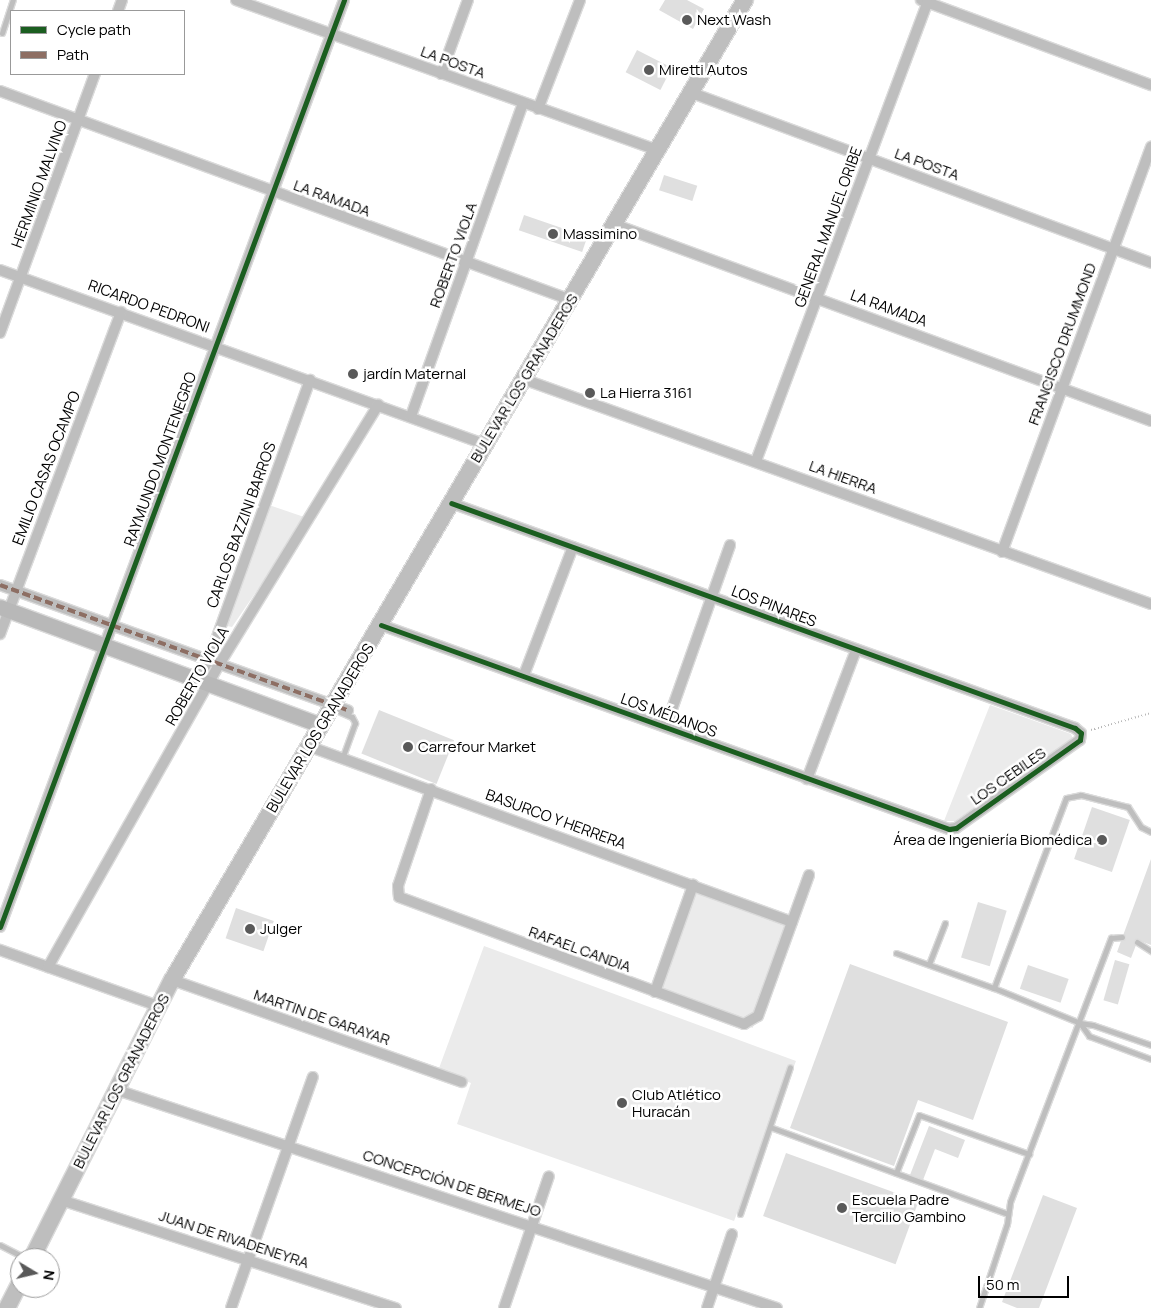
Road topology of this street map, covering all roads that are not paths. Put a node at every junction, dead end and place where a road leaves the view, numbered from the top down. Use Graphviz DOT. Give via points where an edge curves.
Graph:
graph roads {
  1 [pos="13,0"];
  2 [pos="237,0"];
  3 [pos="344,0"];
  4 [pos="468,0"];
  5 [pos="580,0"];
  6 [pos="745,0"];
  7 [pos="924,1"];
  8 [pos="2,33"];
  9 [pos="331,34"];
  10 [pos="441,74"];
  11 [pos="95,75"];
  12 [pos="1151,85"];
  13 [pos="0,91"];
  14 [pos="692,94"];
  15 [pos="523,103"];
  16 [pos="538,109"];
  17 [pos="78,120"];
  18 [pos="1151,146"];
  19 [pos="660,151"];
  20 [pos="868,159"];
  21 [pos="272,192"];
  22 [pos="616,224"];
  23 [pos="1112,249"];
  24 [pos="466,263"];
  25 [pos="1151,263"];
  26 [pos="0,270"];
  27 [pos="20,277"];
  28 [pos="818,298"];
  29 [pos="571,300"];
  30 [pos="121,312"];
  31 [pos="0,333"];
  32 [pos="215,346"];
  33 [pos="523,379"];
  34 [pos="310,380"];
  35 [pos="1063,387"];
  36 [pos="378,405"];
  37 [pos="411,416"];
  38 [pos="1151,421"];
  39 [pos="484,444"];
  40 [pos="756,461"];
  41 [pos="451,503"];
  42 [pos="730,545"];
  43 [pos="572,546"];
  44 [pos="1002,552"];
  45 [pos="0,585"];
  46 [pos="16,590"];
  47 [pos="712,596"];
  48 [pos="1151,604"];
  49 [pos="4,609"];
  50 [pos="113,625"];
  51 [pos="381,625"];
  52 [pos="0,634"];
  53 [pos="105,645"];
  54 [pos="856,650"];
  55 [pos="208,659"];
  56 [pos="220,663"];
  57 [pos="524,675"];
  58 [pos="204,681"];
  59 [pos="331,706"];
  60 [pos="348,710"];
  61 [pos="320,725"];
  62 [pos="666,726"];
  63 [pos="1081,736"];
  64 [pos="308,746"];
  65 [pos="342,758"];
  66 [pos="807,779"];
  67 [pos="432,789"];
  68 [pos="949,830"];
  69 [pos="1151,832"];
  70 [pos="809,875"];
  71 [pos="693,885"];
  72 [pos="792,922"];
  73 [pos="945,924"];
  74 [pos="0,927"];
  75 [pos="1122,937"];
  76 [pos="1137,942"];
  77 [pos="0,950"];
  78 [pos="1151,951"];
  79 [pos="896,953"];
  80 [pos="928,964"];
  81 [pos="48,967"];
  82 [pos="172,980"];
  83 [pos="994,988"];
  84 [pos="655,992"];
  85 [pos="158,1006"];
  86 [pos="1080,1023"];
  87 [pos="1151,1045"];
  88 [pos="1151,1059"];
  89 [pos="790,1067"];
  90 [pos="313,1078"];
  91 [pos="462,1082"];
  92 [pos="117,1090"];
  93 [pos="770,1127"];
  94 [pos="288,1144"];
  95 [pos="1029,1154"];
  96 [pos="896,1173"];
  97 [pos="549,1176"];
  98 [pos="61,1200"];
  99 [pos="740,1214"];
  100 [pos="1008,1214"];
  101 [pos="531,1226"];
  102 [pos="732,1234"];
  103 [pos="37,1248"];
  104 [pos="247,1258"];
  105 [pos="714,1287"];
  106 [pos="230,1308"];
  107 [pos="396,1308"];
  108 [pos="504,1308"];
  109 [pos="707,1308"];
  110 [pos="776,1308"];
  111 [pos="979,1308"];
  1 -- 8 [label="lane"];
  2 -- 9 [label="street, LA POSTA"];
  3 -- 9 [label="street, RAYMUNDO MONTENEGRO"];
  4 -- 10 [label="street"];
  5 -- 16 [label="street"];
  6 -- 14 [label="main road, BULEVAR LOS GRANADEROS"];
  7 -- 12 [label="street"];
  7 -- 20 [label="street, GENERAL MANUEL ORIBE"];
  9 -- 10 [label="street, LA POSTA"];
  9 -- 21 [label="street, RAYMUNDO MONTENEGRO"];
  10 -- 15 [label="street, LA POSTA"];
  11 -- 17 [label="street, HERMINIO MALVINO"];
  13 -- 17 [label="street, LA RAMADA"];
  14 -- 19 [label="main road, BULEVAR LOS GRANADEROS"];
  14 -- 20 [label="street, LA POSTA"];
  15 -- 16 [label="street, LA POSTA"];
  15 -- 24 [label="street, ROBERTO VIOLA"];
  16 -- 19 [label="street, LA POSTA"];
  17 -- 21 [label="street, LA RAMADA"];
  17 -- 27 [label="street, HERMINIO MALVINO"];
  18 -- 23 [label="street, FRANCISCO DRUMMOND"];
  19 -- 22 [label="main road, BULEVAR LOS GRANADEROS"];
  20 -- 23 [label="street, LA POSTA"];
  20 -- 28 [label="street, GENERAL MANUEL ORIBE"];
  21 -- 24 [label="street, LA RAMADA"];
  21 -- 32 [label="street, RAYMUNDO MONTENEGRO"];
  22 -- 28 [label="street, LA RAMADA"];
  22 -- 29 [label="main road, BULEVAR LOS GRANADEROS"];
  23 -- 25 [label="street, LA POSTA"];
  23 -- 35 [label="street, FRANCISCO DRUMMOND"];
  24 -- 29 [label="street, LA RAMADA"];
  24 -- 37 [label="street, ROBERTO VIOLA"];
  26 -- 27 [label="street, RICARDO PEDRONI"];
  27 -- 30 [label="street, RICARDO PEDRONI"];
  27 -- 31 [label="street, HERMINIO MALVINO"];
  28 -- 35 [label="street, LA RAMADA"];
  28 -- 40 [label="street, GENERAL MANUEL ORIBE"];
  29 -- 33 [label="main road, BULEVAR LOS GRANADEROS"];
  30 -- 32 [label="street, RICARDO PEDRONI"];
  30 -- 46 [label="street, EMILIO CASAS OCAMPO"];
  32 -- 34 [label="street, RICARDO PEDRONI"];
  32 -- 50 [label="street, RAYMUNDO MONTENEGRO"];
  33 -- 39 [label="main road, BULEVAR LOS GRANADEROS"];
  33 -- 40 [label="street, LA HIERRA"];
  34 -- 36 [label="street, RICARDO PEDRONI"];
  34 -- 55 [label="street, CARLOS BAZZINI BARROS"];
  35 -- 38 [label="street, LA RAMADA"];
  35 -- 44 [label="street, FRANCISCO DRUMMOND"];
  36 -- 37 [label="street, RICARDO PEDRONI"];
  36 -- 56 [label="street, ROBERTO VIOLA"];
  37 -- 39 [label="street, RICARDO PEDRONI"];
  39 -- 41 [label="main road, BULEVAR LOS GRANADEROS"];
  40 -- 44 [label="street, LA HIERRA"];
  41 -- 43 [label="street, LOS PINARES"];
  41 -- 51 [label="main road, BULEVAR LOS GRANADEROS"];
  42 -- 47 [label="street"];
  43 -- 47 [label="street, LOS PINARES"];
  43 -- 57 [label="street"];
  44 -- 48 [label="street, LA HIERRA"];
  45 -- 46 [label="street"];
  46 -- 49 [label="street, EMILIO CASAS OCAMPO"];
  46 -- 50 [label="street"];
  47 -- 54 [label="street, LOS PINARES"];
  47 -- 62 [label="street"];
  49 -- 52 [label="street, EMILIO CASAS OCAMPO"];
  49 -- 53 [label="main road"];
  50 -- 53 [label="street, RAYMUNDO MONTENEGRO"];
  50 -- 55 [label="street"];
  51 -- 57 [label="street, LOS MÉDANOS"];
  51 -- 59 [label="main road, BULEVAR LOS GRANADEROS"];
  53 -- 58 [label="main road"];
  53 -- 74 [label="street, RAYMUNDO MONTENEGRO"];
  54 -- 63 [label="street, LOS PINARES"];
  54 -- 66 [label="street"];
  55 -- 56 [label="street"];
  55 -- 58 [label="street, CARLOS BAZZINI BARROS"];
  56 -- 58 [label="street, ROBERTO VIOLA"];
  56 -- 59 [label="street"];
  57 -- 62 [label="street, LOS MÉDANOS"];
  58 -- 61 [label="main road"];
  58 -- 81 [label="street, ROBERTO VIOLA"];
  59 -- 60 [label="street"];
  59 -- 61 [label="main road, BULEVAR LOS GRANADEROS"];
  59 -- 65 [label="lane" via="354,720"];
  61 -- 64 [label="main road, BULEVAR LOS GRANADEROS"];
  62 -- 66 [label="street, LOS MÉDANOS"];
  63 -- 68 [label="street, LOS CEBILES"];
  64 -- 65 [label="street, BASURCO Y HERRERA"];
  64 -- 82 [label="main road, BULEVAR LOS GRANADEROS"];
  65 -- 67 [label="street, BASURCO Y HERRERA"];
  66 -- 68 [label="street, LOS MÉDANOS"];
  67 -- 71 [label="street, BASURCO Y HERRERA"];
  67 -- 84 [label="street, RAFAEL CANDIA" via="398,886 399,896"];
  69 -- 83 [label="lane" via="1141,827 1128,807 1081,795 1066,798"];
  70 -- 72 [label="street"];
  71 -- 72 [label="street, BASURCO Y HERRERA"];
  71 -- 84 [label="street"];
  72 -- 84 [label="street, RAFAEL CANDIA" via="758,1016 752,1022 744,1024"];
  73 -- 80 [label="lane"];
  75 -- 86 [label="lane" via="1111,938"];
  76 -- 78 [label="lane"];
  77 -- 81 [label="street"];
  79 -- 80 [label="lane"];
  80 -- 83 [label="lane"];
  81 -- 85 [label="street"];
  82 -- 85 [label="main road, BULEVAR LOS GRANADEROS"];
  82 -- 91 [label="street, MARTIN DE GARAYAR"];
  83 -- 86 [label="lane"];
  85 -- 92 [label="main road, BULEVAR LOS GRANADEROS"];
  86 -- 87 [label="lane" via="1093,1024"];
  86 -- 88 [label="lane" via="1089,1036"];
  86 -- 95 [label="lane"];
  89 -- 93 [label="lane"];
  90 -- 94 [label="street"];
  92 -- 94 [label="street, CONCEPCIÓN DE BERMEJO"];
  92 -- 98 [label="main road, BULEVAR LOS GRANADEROS"];
  93 -- 96 [label="lane"];
  93 -- 99 [label="lane"];
  94 -- 101 [label="street, CONCEPCIÓN DE BERMEJO"];
  94 -- 104 [label="street"];
  95 -- 96 [label="lane" via="919,1115"];
  95 -- 100 [label="lane"];
  96 -- 100 [label="lane"];
  97 -- 101 [label="street"];
  98 -- 103 [label="main road, BULEVAR LOS GRANADEROS"];
  98 -- 104 [label="street, JUAN DE RIVADENEYRA"];
  100 -- 111 [label="lane"];
  101 -- 105 [label="street, CONCEPCIÓN DE BERMEJO"];
  101 -- 108 [label="street"];
  102 -- 105 [label="street"];
  104 -- 106 [label="street"];
  104 -- 107 [label="street, JUAN DE RIVADENEYRA"];
  105 -- 109 [label="street"];
  105 -- 110 [label="street, CONCEPCIÓN DE BERMEJO"];
}
